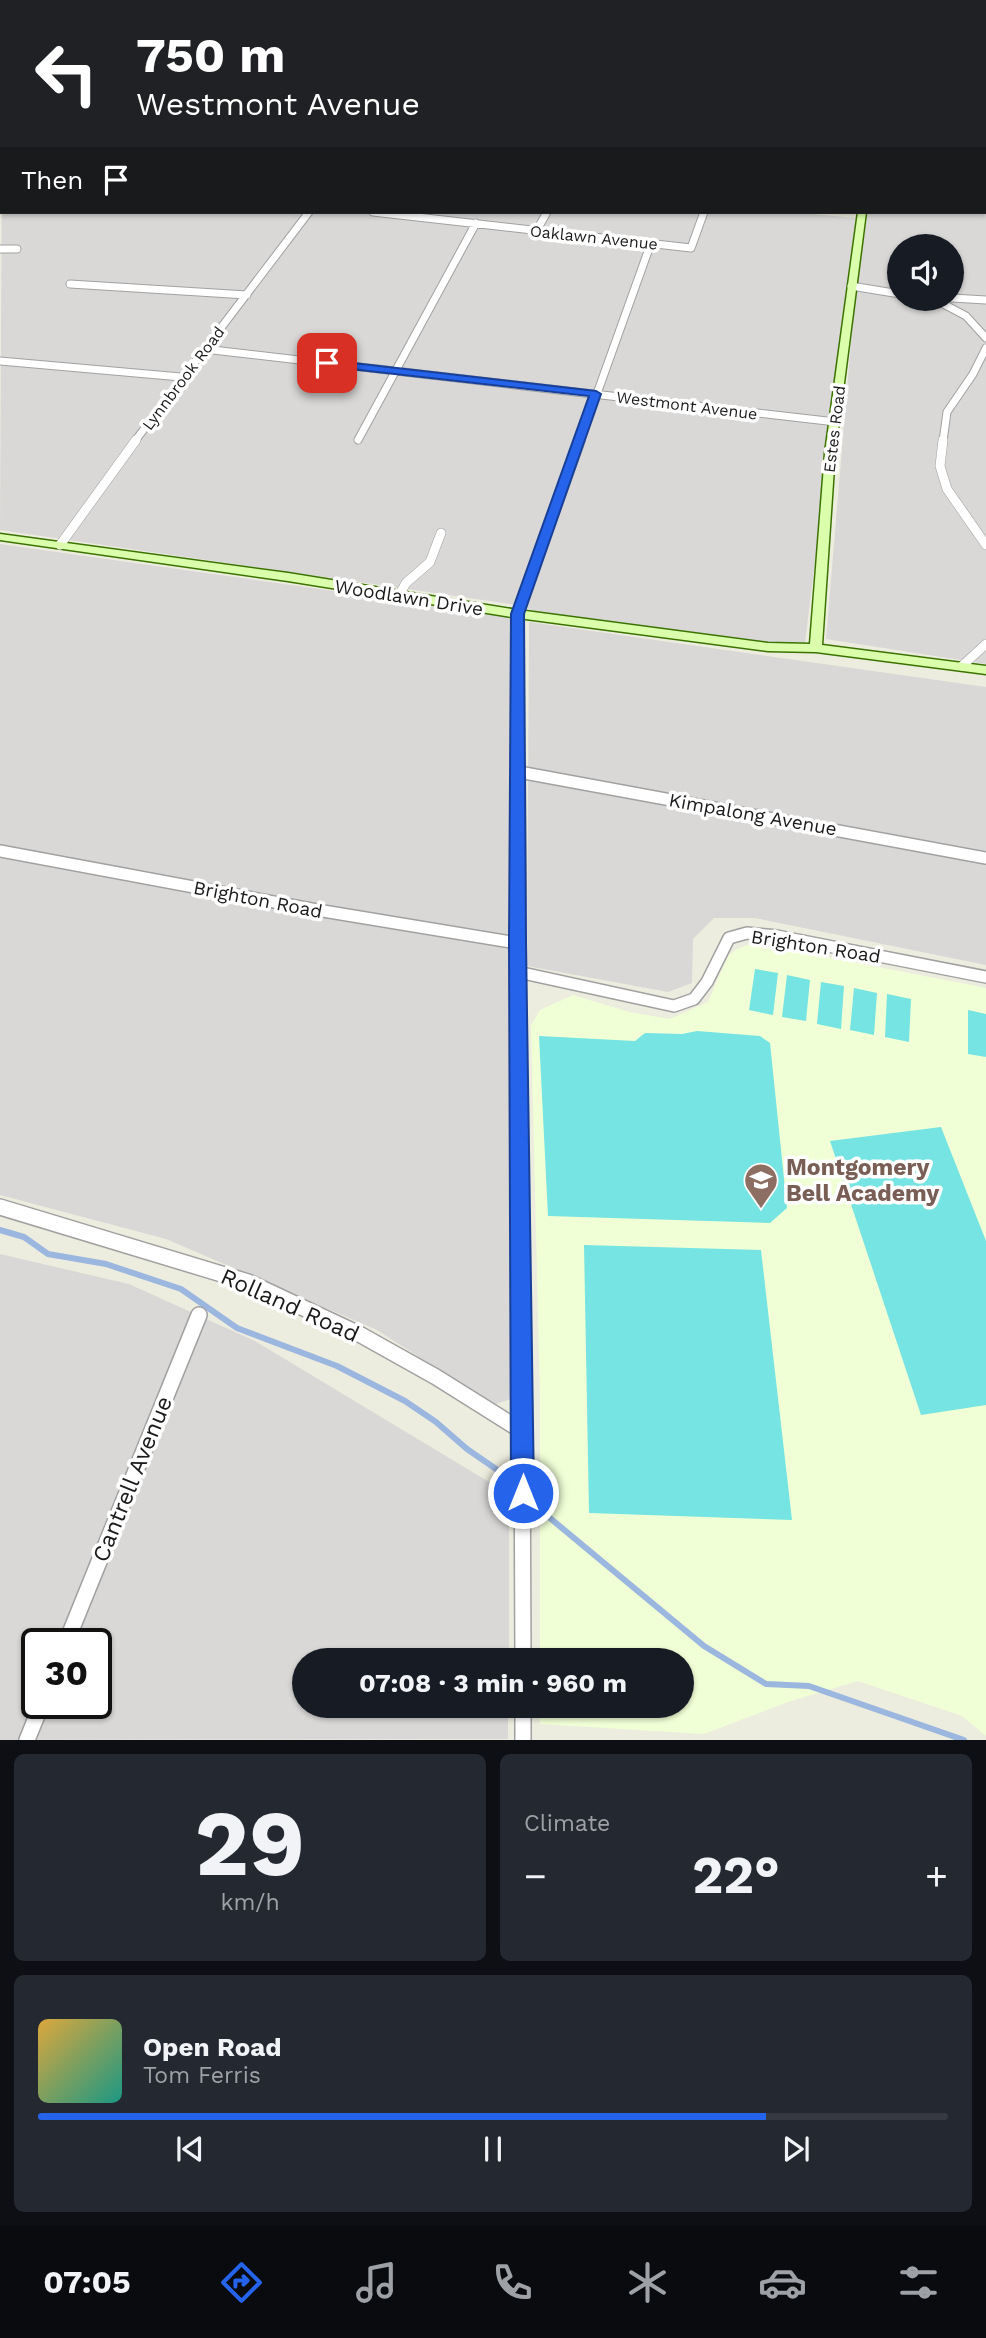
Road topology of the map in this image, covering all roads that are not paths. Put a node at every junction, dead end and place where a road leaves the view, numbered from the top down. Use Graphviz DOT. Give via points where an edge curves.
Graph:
graph roads {
  1 [pos="308,214"];
  2 [pos="392,214"];
  3 [pos="546,214"];
  4 [pos="703,214"];
  5 [pos="862,214"];
  6 [pos="476,223"];
  7 [pos="537,230"];
  8 [pos="651,243"];
  9 [pos="0,249"];
  10 [pos="17,250"];
  11 [pos="69,284"];
  12 [pos="850,286"];
  13 [pos="887,292"];
  14 [pos="247,295"];
  15 [pos="964,299"];
  16 [pos="986,300"];
  17 [pos="957,311"];
  18 [pos="986,338"];
  19 [pos="986,348"];
  20 [pos="204,349"];
  21 [pos="0,361"];
  22 [pos="395,371"];
  23 [pos="181,377"];
  24 [pos="596,394"];
  25 [pos="836,422"];
  26 [pos="358,440"];
  27 [pos="441,533"];
  28 [pos="0,537"];
  29 [pos="60,545"];
  30 [pos="986,545"];
  31 [pos="399,595"];
  32 [pos="518,614"];
  33 [pos="986,644"];
  34 [pos="816,648"];
  35 [pos="962,666"];
  36 [pos="986,670"];
  37 [pos="519,772"];
  38 [pos="0,851"];
  39 [pos="986,858"];
  40 [pos="517,943"];
  41 [pos="518,972"];
  42 [pos="986,977"];
  43 [pos="0,1207"];
  44 [pos="199,1315"];
  45 [pos="522,1432"];
  46 [pos="72,1628"];
  47 [pos="523,1648"];
  48 [pos="523,1718"];
  49 [pos="36,1719"];
  50 [pos="27,1740"];
  51 [pos="523,1740"];
  1 -- 14 [label="street, Lynnbrook Road"];
  2 -- 6 [label="street, Oaklawn Avenue"];
  3 -- 7 [label="street"];
  4 -- 8 [label="street, Oaklawn Avenue" via="691,248"];
  5 -- 12 [label="main road, Estes Road"];
  6 -- 7 [label="street, Oaklawn Avenue"];
  6 -- 22 [label="street"];
  7 -- 8 [label="street, Oaklawn Avenue"];
  8 -- 24 [label="street"];
  9 -- 10 [label="street"];
  11 -- 14 [label="street"];
  12 -- 13 [label="street"];
  12 -- 25 [label="main road, Estes Road"];
  14 -- 20 [label="street, Lynnbrook Road"];
  15 -- 16 [label="street"];
  17 -- 18 [label="street"];
  19 -- 30 [label="street" via="947,412 940,466 947,489"];
  20 -- 22 [label="street, Westmont Avenue"];
  20 -- 23 [label="street, Lynnbrook Road"];
  21 -- 23 [label="street"];
  22 -- 24 [label="street, Westmont Avenue"];
  22 -- 26 [label="street"];
  23 -- 29 [label="street, Lynnbrook Road"];
  24 -- 25 [label="street, Westmont Avenue"];
  24 -- 32 [label="street"];
  25 -- 34 [label="main road, Estes Road"];
  27 -- 31 [label="street" via="430,562"];
  28 -- 29 [label="main road, Woodlawn Drive"];
  29 -- 31 [label="main road, Woodlawn Drive"];
  31 -- 32 [label="main road, Woodlawn Drive"];
  32 -- 34 [label="main road, Woodlawn Drive" via="768,647"];
  32 -- 37 [label="street"];
  33 -- 35 [label="street"];
  34 -- 35 [label="main road, Woodlawn Drive"];
  35 -- 36 [label="main road, Woodlawn Drive"];
  37 -- 39 [label="street, Kimpalong Avenue"];
  37 -- 40 [label="street"];
  38 -- 40 [label="street, Brighton Road"];
  40 -- 41 [label="street"];
  41 -- 42 [label="street, Brighton Road" via="674,1006 694,999 729,937 747,933"];
  41 -- 45 [label="street"];
  43 -- 45 [label="street, Rolland Road" via="248,1282 361,1335"];
  44 -- 46 [label="street, Cantrell Avenue"];
  45 -- 47 [label="street"];
  48 -- 51 [label="street"];
  49 -- 50 [label="street"];
}
